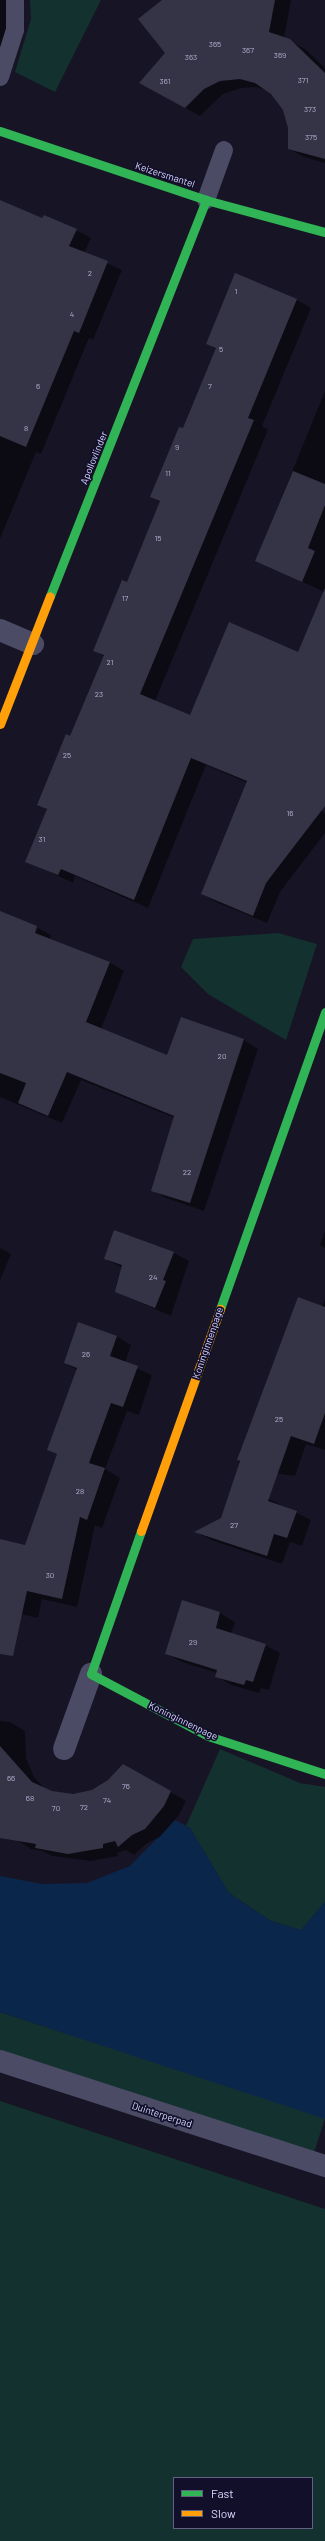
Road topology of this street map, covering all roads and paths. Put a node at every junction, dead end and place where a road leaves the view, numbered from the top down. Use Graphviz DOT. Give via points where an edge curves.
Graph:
graph roads {
  1 [pos="15,0"];
  2 [pos="0,77"];
  3 [pos="0,131"];
  4 [pos="224,150"];
  5 [pos="206,200"];
  6 [pos="325,232"];
  7 [pos="0,630"];
  8 [pos="33,644"];
  9 [pos="0,724"];
  10 [pos="325,1012"];
  11 [pos="91,1674"];
  12 [pos="64,1749"];
  13 [pos="325,1774"];
  14 [pos="0,2061"];
  15 [pos="325,2166"];
  1 -- 2 [label="lane" via="15,30"];
  3 -- 5 [label="street, Keizersmantel"];
  4 -- 5 [label="lane"];
  5 -- 6 [label="street, Keizersmantel"];
  5 -- 8 [label="street, Apollovlinder"];
  7 -- 8 [label="street"];
  8 -- 9 [label="street, Apollovlinder"];
  10 -- 11 [label="street, Koninginnenpage"];
  11 -- 12 [label="street, Koninginnenpage"];
  11 -- 13 [label="street, Koninginnenpage" via="208,1736"];
  14 -- 15 [label="street, Duinterperpad"];
}
